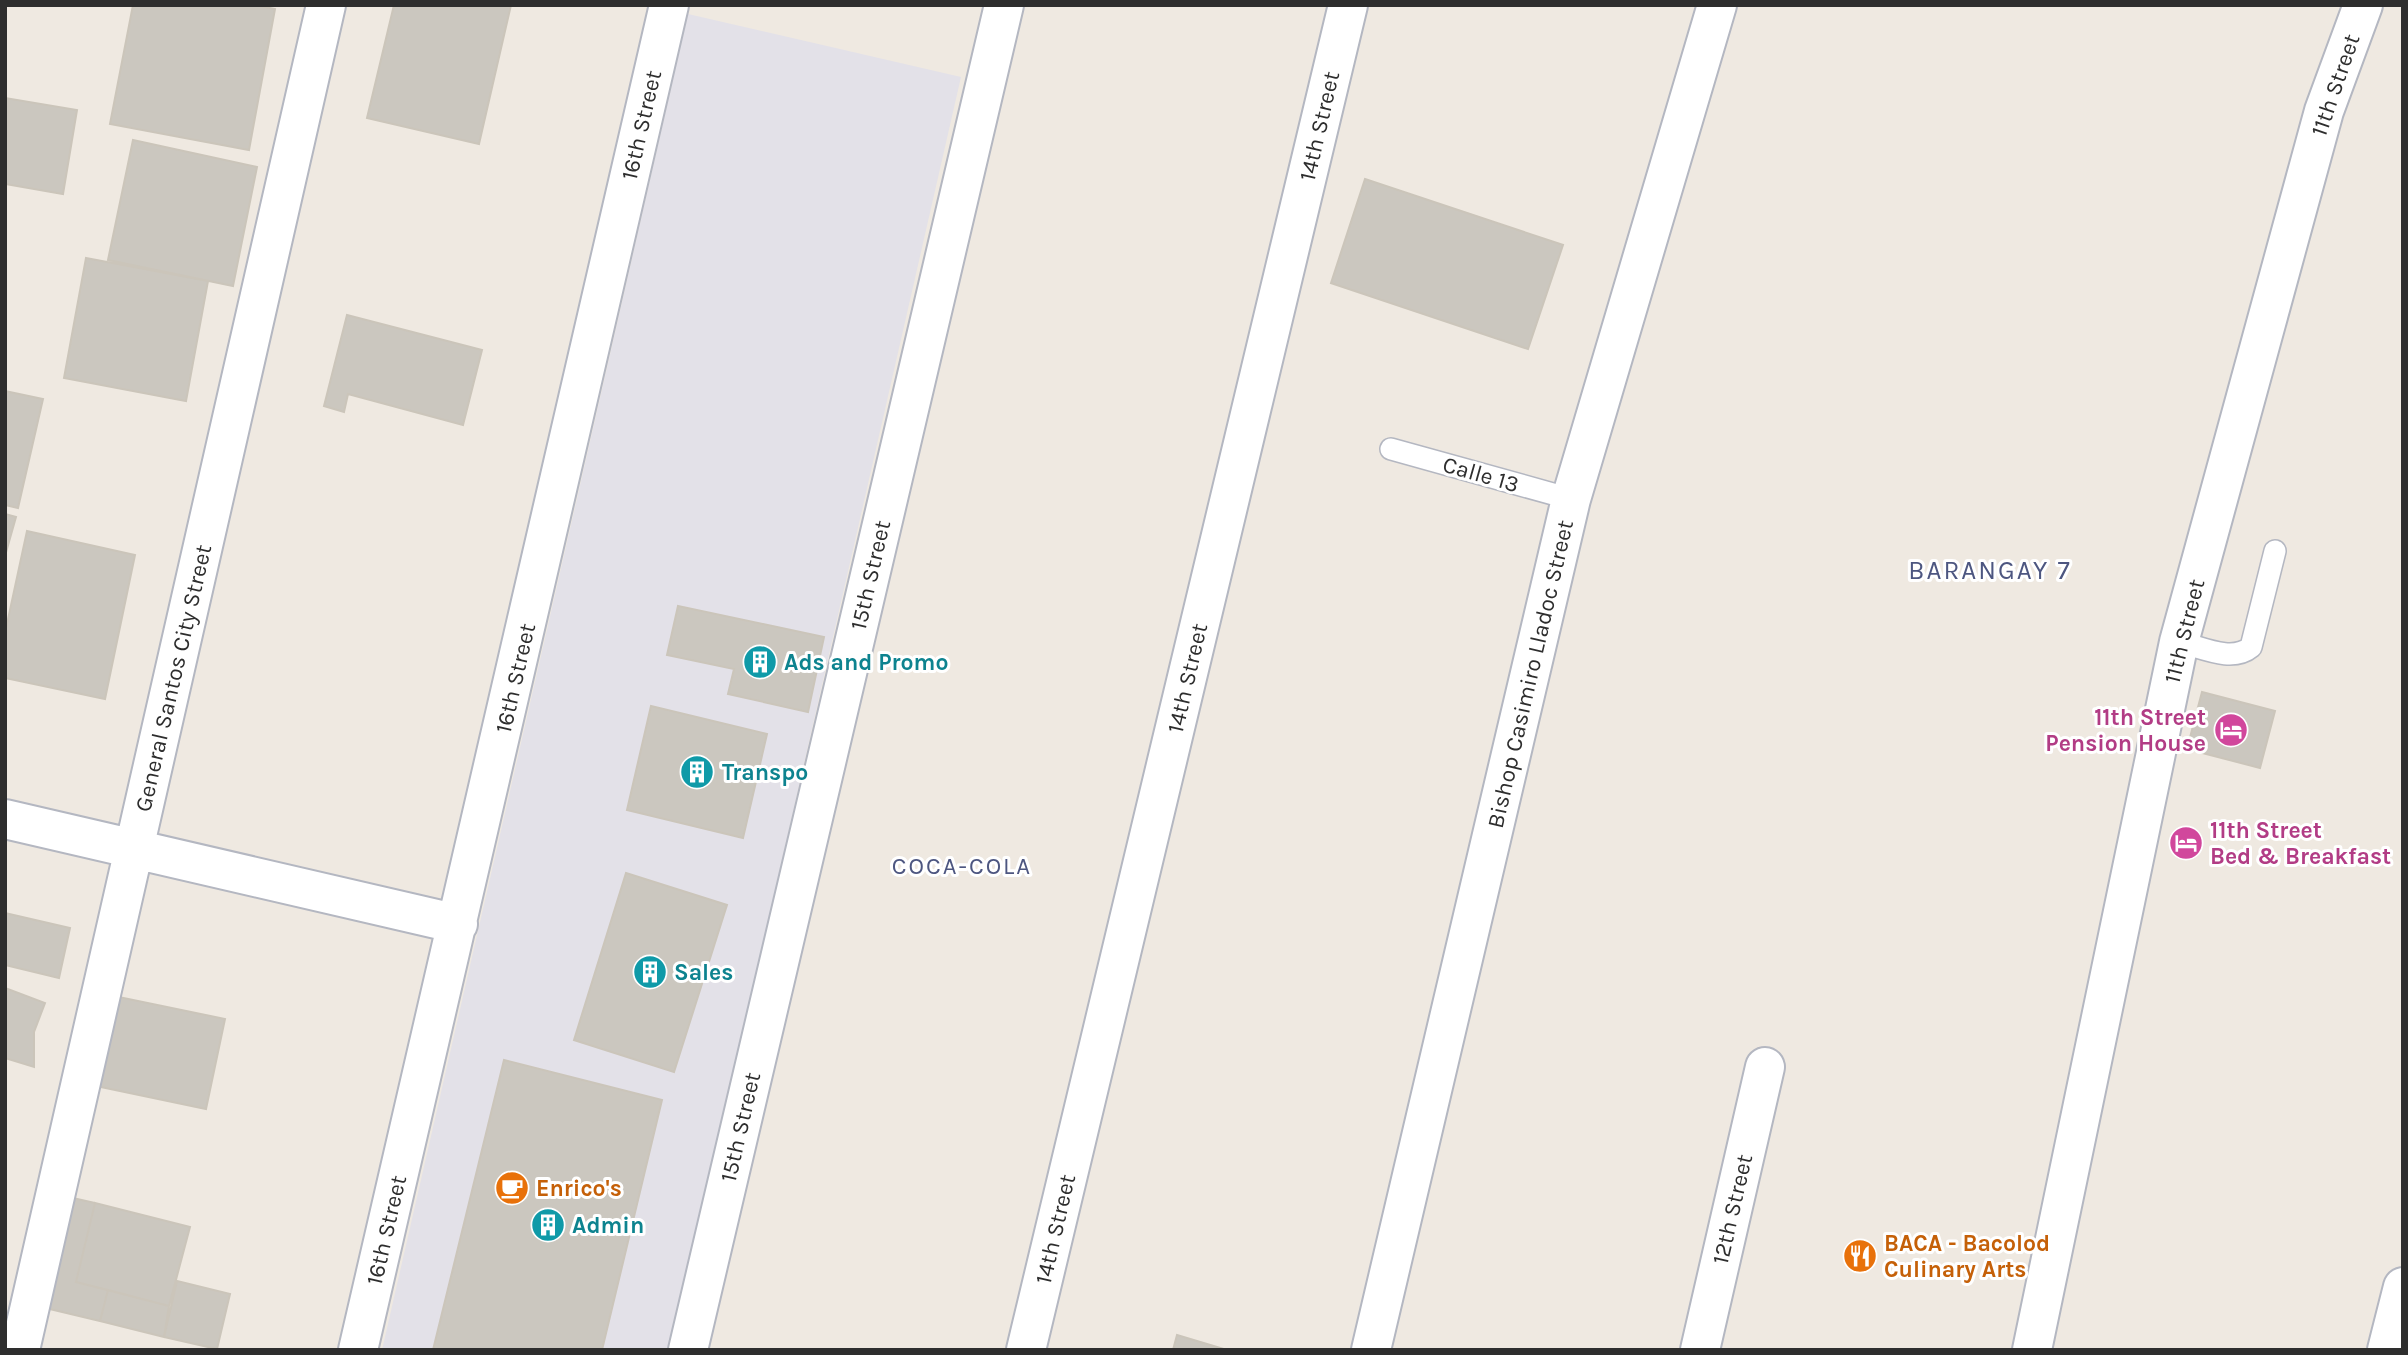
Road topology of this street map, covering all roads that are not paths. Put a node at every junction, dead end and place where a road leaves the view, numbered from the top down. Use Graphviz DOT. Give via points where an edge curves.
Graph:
graph roads {
  1 [pos="326,5"];
  2 [pos="669,5"];
  3 [pos="1004,5"];
  4 [pos="1348,5"];
  5 [pos="1717,5"];
  6 [pos="2362,5"];
  7 [pos="1391,449"];
  8 [pos="1570,499"];
  9 [pos="2275,551"];
  10 [pos="2179,642"];
  11 [pos="5,820"];
  12 [pos="134,849"];
  13 [pos="458,924"];
  14 [pos="1765,1067"];
  15 [pos="2403,1287"];
  16 [pos="20,1350"];
  17 [pos="358,1350"];
  18 [pos="688,1350"];
  19 [pos="1026,1350"];
  20 [pos="1371,1350"];
  21 [pos="1700,1350"];
  22 [pos="2032,1350"];
  23 [pos="2387,1350"];
  1 -- 12 [label="street, General Santos City Street"];
  2 -- 13 [label="street, 16th Street"];
  3 -- 18 [label="street, 15th Street"];
  4 -- 19 [label="street, 14th Street"];
  5 -- 8 [label="street, Bishop Casimiro Lladoc Street"];
  6 -- 10 [label="street, 11th Street" via="2324,111"];
  7 -- 8 [label="lane, Calle 13"];
  8 -- 20 [label="street, Bishop Casimiro Lladoc Street"];
  9 -- 10 [label="lane" via="2251,647 2233,655"];
  10 -- 22 [label="street, 11th Street"];
  11 -- 12 [label="street"];
  12 -- 13 [label="street"];
  12 -- 16 [label="street, General Santos City Street"];
  13 -- 17 [label="street, 16th Street"];
  14 -- 21 [label="street, 12th Street"];
  15 -- 23 [label="street"];
}
